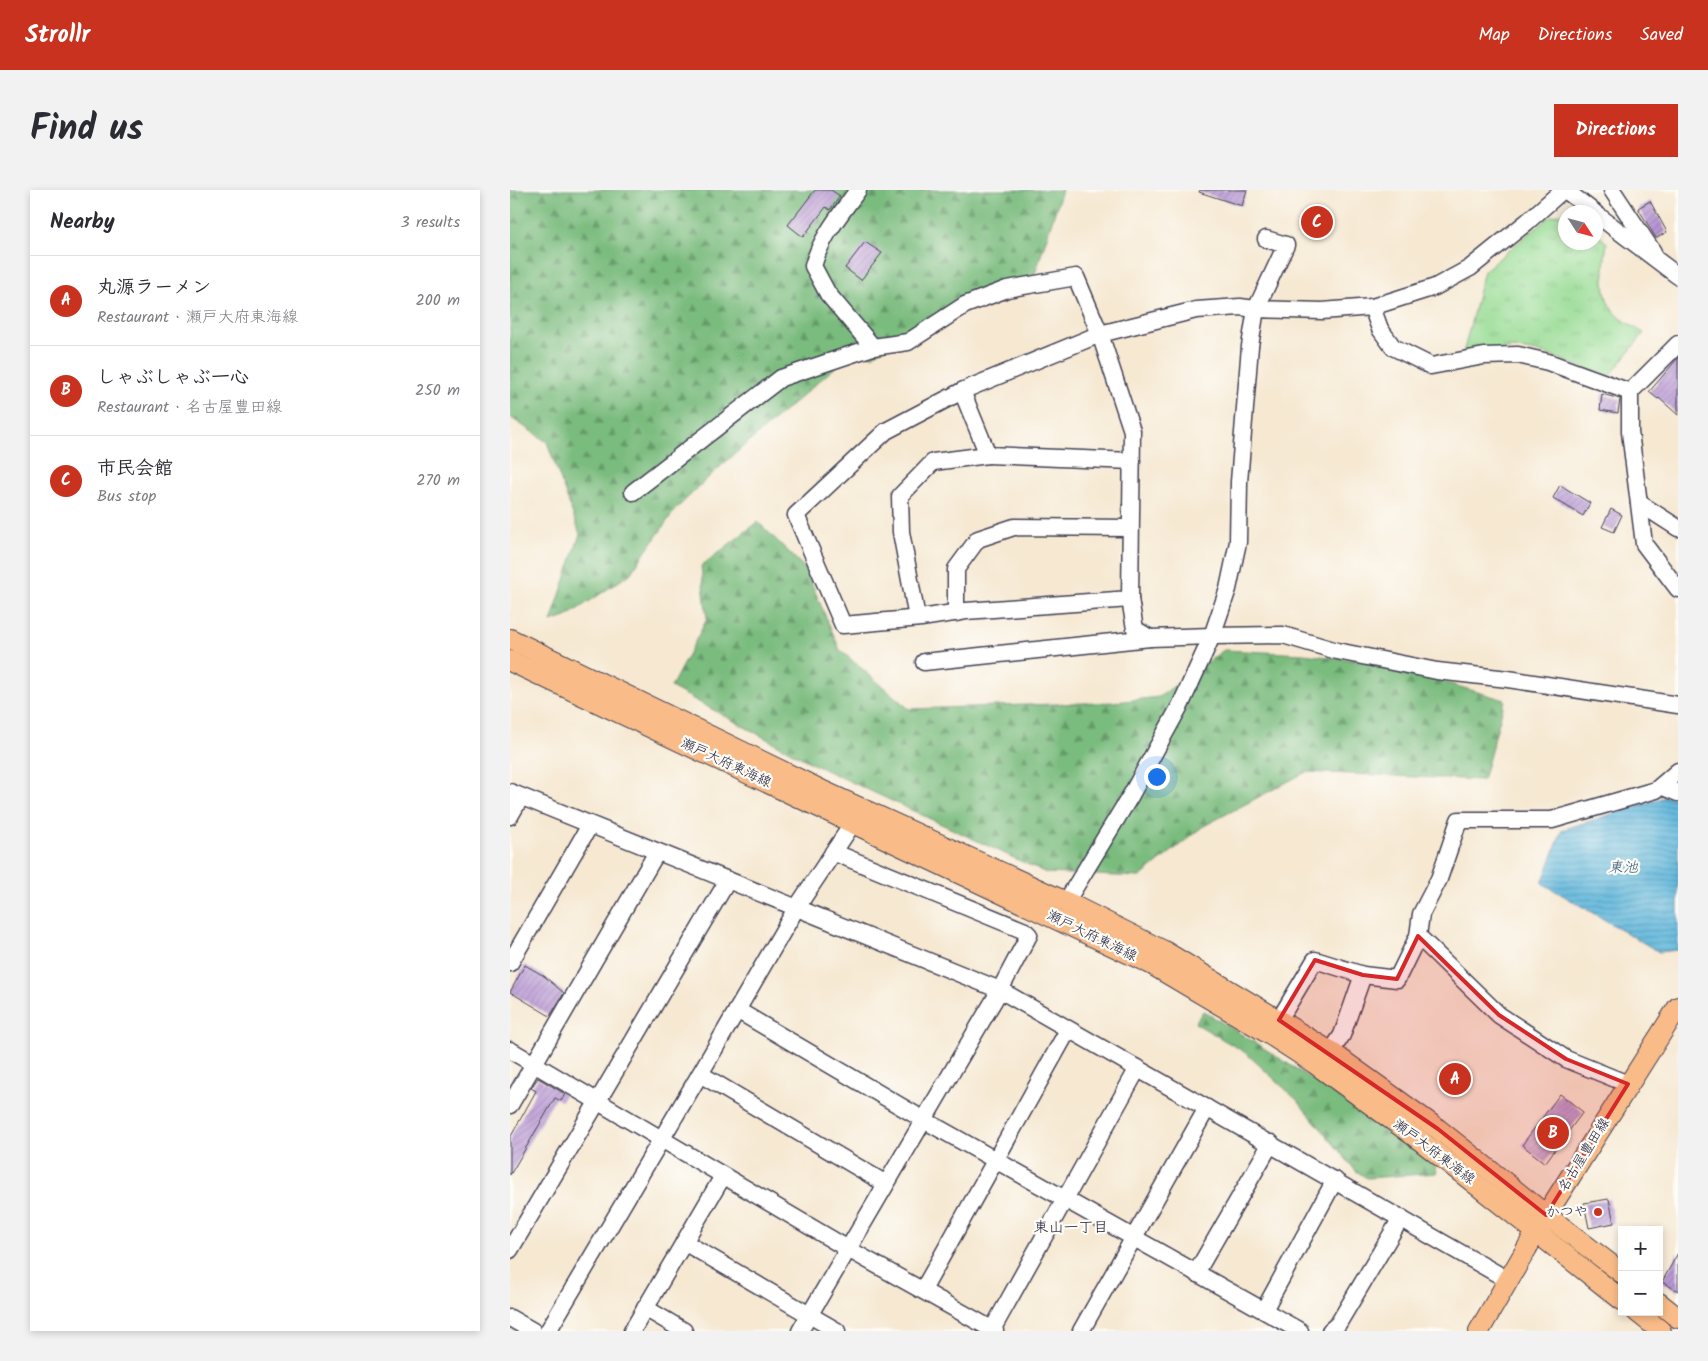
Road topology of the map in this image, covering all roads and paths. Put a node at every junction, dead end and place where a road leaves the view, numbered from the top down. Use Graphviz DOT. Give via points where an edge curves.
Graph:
graph roads {
  1 [pos="858,190"];
  2 [pos="1564,190"];
  3 [pos="1612,190"];
  4 [pos="1584,205"];
  5 [pos="1603,219"];
  6 [pos="1266,239"];
  7 [pos="1662,264"];
  8 [pos="1678,276"];
  9 [pos="1372,307"];
  10 [pos="1256,309"];
  11 [pos="1100,334"];
  12 [pos="1678,344"];
  13 [pos="873,348"];
  14 [pos="962,392"];
  15 [pos="1630,392"];
  16 [pos="988,455"];
  17 [pos="1132,461"];
  18 [pos="633,492"];
  19 [pos="1639,503"];
  20 [pos="1130,528"];
  21 [pos="1678,528"];
  22 [pos="1678,589"];
  23 [pos="1130,599"];
  24 [pos="956,612"];
  25 [pos="917,618"];
  26 [pos="1212,636"];
  27 [pos="1150,638"];
  28 [pos="516,641"];
  29 [pos="510,662"];
  30 [pos="924,662"];
  31 [pos="1678,705"];
  32 [pos="1678,771"];
  33 [pos="1661,786"];
  34 [pos="1678,793"];
  35 [pos="516,794"];
  36 [pos="510,816"];
  37 [pos="853,823"];
  38 [pos="590,825"];
  39 [pos="657,852"];
  40 [pos="833,852"];
  41 [pos="728,880"];
  42 [pos="1066,902"];
  43 [pos="796,907"];
  44 [pos="1418,936"];
  45 [pos="510,963"];
  46 [pos="1363,975"];
  47 [pos="1000,990"];
  48 [pos="1678,1007"];
  49 [pos="737,1010"];
  50 [pos="1279,1020"];
  51 [pos="1068,1030"];
  52 [pos="510,1050"];
  53 [pos="1331,1052"];
  54 [pos="534,1064"];
  55 [pos="1138,1068"];
  56 [pos="700,1074"];
  57 [pos="1628,1084"];
  58 [pos="598,1101"];
  59 [pos="510,1105"];
  60 [pos="1207,1108"];
  61 [pos="924,1120"];
  62 [pos="661,1139"];
  63 [pos="1271,1143"];
  64 [pos="996,1160"];
  65 [pos="723,1176"];
  66 [pos="1336,1180"];
  67 [pos="886,1184"];
  68 [pos="1064,1199"];
  69 [pos="1402,1218"];
  70 [pos="1541,1223"];
  71 [pos="1134,1238"];
  72 [pos="684,1242"];
  73 [pos="848,1249"];
  74 [pos="510,1250"];
  75 [pos="1619,1271"];
  76 [pos="1196,1273"];
  77 [pos="1508,1280"];
  78 [pos="923,1290"];
  79 [pos="1618,1296"];
  80 [pos="1663,1306"];
  81 [pos="646,1308"];
  82 [pos="1264,1310"];
  83 [pos="808,1315"];
  84 [pos="1643,1316"];
  85 [pos="510,1318"];
  86 [pos="1678,1318"];
  87 [pos="993,1330"];
  88 [pos="533,1331"];
  89 [pos="548,1331"];
  90 [pos="632,1331"];
  91 [pos="684,1331"];
  92 [pos="800,1331"];
  93 [pos="837,1331"];
  94 [pos="1081,1331"];
  95 [pos="1300,1331"];
  96 [pos="1330,1331"];
  97 [pos="1479,1331"];
  98 [pos="1661,1331"];
  1 -- 13 [label="street" via="825,236 813,266 828,294"];
  2 -- 4 [label="street"];
  2 -- 9 [label="street" via="1470,268 1435,287"];
  3 -- 7 [label="street"];
  5 -- 7 [label="street"];
  6 -- 10 [label="street" via="1286,245"];
  7 -- 8 [label="street"];
  9 -- 10 [label="street" via="1322,311"];
  9 -- 15 [label="street" via="1380,329 1393,347 1431,366 1484,356 1518,355 1548,362"];
  10 -- 11 [label="street" via="1196,310"];
  10 -- 26 [label="street" via="1238,482 1238,542 1228,589"];
  11 -- 13 [label="street" via="1076,277 1007,289 965,305 908,342"];
  11 -- 14 [label="street"];
  11 -- 17 [label="street" via="1132,431"];
  12 -- 15 [label="street"];
  13 -- 18 [label="street" via="781,378"];
  14 -- 16 [label="street"];
  14 -- 25 [label="street" via="886,431 796,515 843,625"];
  15 -- 19 [label="street" via="1630,432"];
  16 -- 17 [label="street"];
  16 -- 25 [label="street" via="933,462 900,496 901,532"];
  17 -- 20 [label="street"];
  19 -- 21 [label="street"];
  19 -- 22 [label="street" via="1644,544"];
  20 -- 23 [label="street"];
  20 -- 24 [label="street" via="1014,527 978,539 956,569"];
  23 -- 24 [label="street"];
  23 -- 27 [label="street" via="1135,629"];
  24 -- 25 [label="street"];
  26 -- 27 [label="street"];
  26 -- 31 [label="street" via="1283,635 1337,651 1437,671"];
  26 -- 42 [label="street" via="1181,704"];
  27 -- 30 [label="street"];
  28 -- 29 [label="street"];
  28 -- 42 [label="main road, 瀬戸大府東海線" via="820,790"];
  29 -- 37 [label="main road, 瀬戸大府東海線"];
  32 -- 33 [label="street"];
  33 -- 34 [label="street"];
  33 -- 44 [label="street" via="1552,820 1459,820 1439,879 1421,914"];
  35 -- 36 [label="street"];
  35 -- 38 [label="street"];
  37 -- 40 [label="street"];
  37 -- 70 [label="main road, 瀬戸大府東海線" via="1151,964 1314,1063"];
  38 -- 39 [label="street"];
  38 -- 45 [label="street"];
  39 -- 41 [label="street"];
  39 -- 54 [label="street"];
  40 -- 43 [label="street"];
  40 -- 47 [label="street" via="1028,933 1030,935"];
  41 -- 43 [label="street"];
  41 -- 58 [label="street"];
  42 -- 50 [label="main road, 瀬戸大府東海線" via="1164,951"];
  43 -- 47 [label="street"];
  43 -- 49 [label="street"];
  44 -- 46 [label="street" via="1397,979"];
  44 -- 57 [label="street" via="1499,1015 1566,1059"];
  46 -- 50 [label="street" via="1315,960"];
  46 -- 53 [label="street" via="1342,1035"];
  47 -- 51 [label="street"];
  47 -- 61 [label="street"];
  48 -- 57 [label="main road, 名古屋豊田線"];
  49 -- 56 [label="street"];
  49 -- 61 [label="street"];
  50 -- 53 [label="main road, 瀬戸大府東海線"];
  51 -- 55 [label="street"];
  51 -- 64 [label="street"];
  52 -- 54 [label="street"];
  53 -- 70 [label="main road, 瀬戸大府東海線" via="1438,1129"];
  54 -- 58 [label="street"];
  54 -- 59 [label="street"];
  55 -- 60 [label="street"];
  55 -- 68 [label="street"];
  56 -- 62 [label="street"];
  56 -- 67 [label="street"];
  57 -- 70 [label="main road, 名古屋豊田線"];
  58 -- 62 [label="street"];
  58 -- 74 [label="street"];
  60 -- 63 [label="street"];
  60 -- 71 [label="street"];
  61 -- 64 [label="street"];
  61 -- 67 [label="street"];
  62 -- 65 [label="street"];
  62 -- 89 [label="street"];
  63 -- 66 [label="street"];
  63 -- 76 [label="street"];
  64 -- 68 [label="street"];
  64 -- 78 [label="street"];
  65 -- 72 [label="street"];
  65 -- 73 [label="street"];
  66 -- 69 [label="street"];
  66 -- 82 [label="street"];
  67 -- 73 [label="street"];
  68 -- 71 [label="street"];
  68 -- 87 [label="street"];
  69 -- 77 [label="street"];
  69 -- 96 [label="street" via="1338,1324"];
  70 -- 75 [label="main road, 瀬戸大府東海線"];
  70 -- 77 [label="main road, 名古屋豊田線"];
  70 -- 79 [label="main road, 瀬戸大府東海線"];
  71 -- 76 [label="street"];
  71 -- 94 [label="street"];
  72 -- 81 [label="street"];
  72 -- 83 [label="street"];
  73 -- 78 [label="street"];
  73 -- 83 [label="street"];
  76 -- 82 [label="street"];
  77 -- 97 [label="main road, 名古屋豊田線"];
  78 -- 87 [label="street"];
  80 -- 86 [label="main road"];
  81 -- 90 [label="street"];
  81 -- 91 [label="street"];
  82 -- 95 [label="street"];
  83 -- 92 [label="street"];
  83 -- 93 [label="street"];
  84 -- 98 [label="main road"];
  85 -- 88 [label="street"];
}
